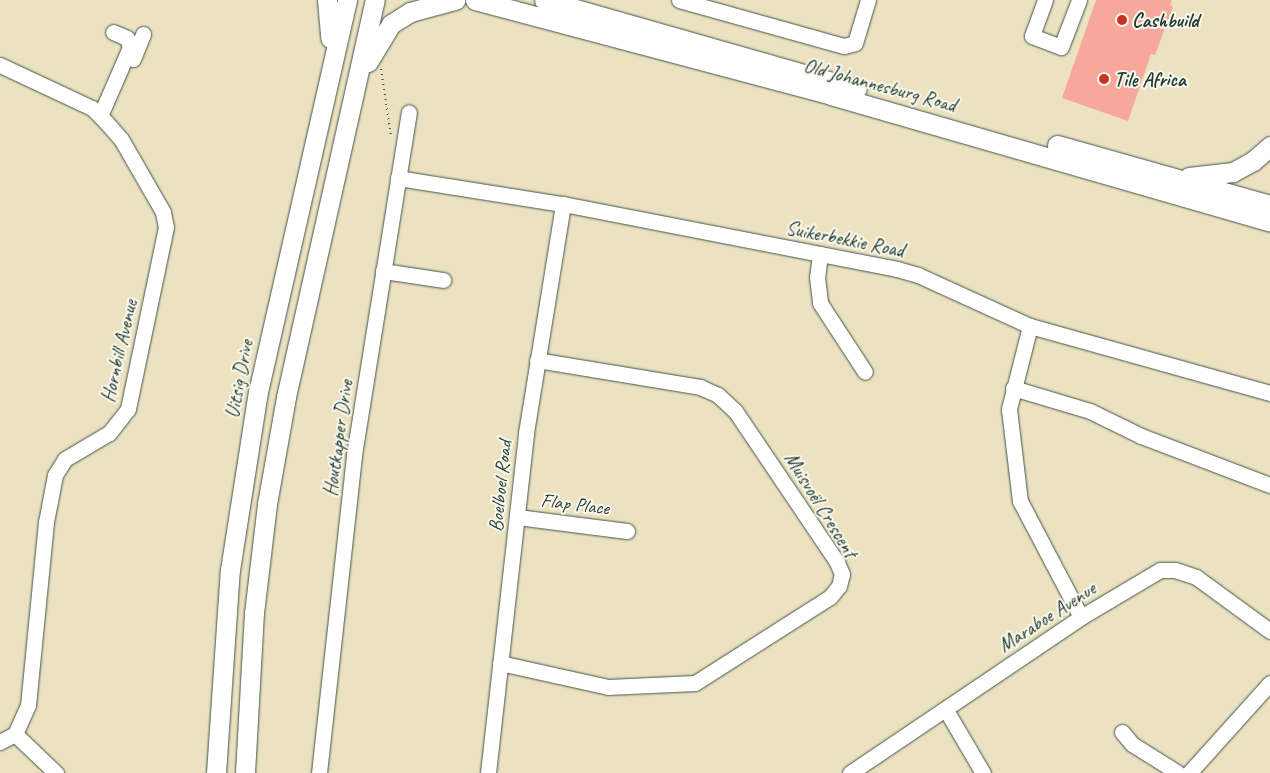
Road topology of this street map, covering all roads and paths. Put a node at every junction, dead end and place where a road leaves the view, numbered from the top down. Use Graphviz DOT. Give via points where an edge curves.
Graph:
graph roads {
  1 [pos="327,0"];
  2 [pos="347,0"];
  3 [pos="375,0"];
  4 [pos="455,0"];
  5 [pos="475,0"];
  6 [pos="544,0"];
  7 [pos="679,0"];
  8 [pos="868,0"];
  9 [pos="1045,0"];
  10 [pos="1079,0"];
  11 [pos="113,32"];
  12 [pos="143,34"];
  13 [pos="377,44"];
  14 [pos="0,65"];
  15 [pos="356,86"];
  16 [pos="409,112"];
  17 [pos="321,116"];
  18 [pos="103,119"];
  19 [pos="392,140"];
  20 [pos="1270,146"];
  21 [pos="1160,175"];
  22 [pos="398,178"];
  23 [pos="563,204"];
  24 [pos="1269,211"];
  25 [pos="820,254"];
  26 [pos="383,271"];
  27 [pos="443,280"];
  28 [pos="1030,326"];
  29 [pos="537,360"];
  30 [pos="865,372"];
  31 [pos="1013,388"];
  32 [pos="1270,393"];
  33 [pos="1270,485"];
  34 [pos="517,517"];
  35 [pos="627,531"];
  36 [pos="1081,616"];
  37 [pos="1270,631"];
  38 [pos="500,663"];
  39 [pos="1270,683"];
  40 [pos="946,710"];
  41 [pos="1122,732"];
  42 [pos="15,734"];
  43 [pos="0,742"];
  44 [pos="319,772"];
  45 [pos="56,773"];
  46 [pos="216,773"];
  47 [pos="245,773"];
  48 [pos="488,773"];
  49 [pos="850,773"];
  50 [pos="984,773"];
  51 [pos="1178,773"];
  52 [pos="1189,773"];
  1 -- 17 [label="main road" via="332,29"];
  2 -- 17 [label="main road, Uitsig Drive"];
  3 -- 15 [label="main road"];
  4 -- 13 [label="main road" via="410,12 391,24"];
  5 -- 24 [label="main road, Old Johannesburg Road"];
  6 -- 21 [label="main road, Old Johannesburg Road"];
  7 -- 8 [label="street" via="844,46 855,43"];
  9 -- 10 [label="street" via="1032,36 1061,47"];
  11 -- 18 [label="street" via="127,38 130,46"];
  12 -- 18 [label="street"];
  13 -- 15 [label="main road"];
  13 -- 19 [label="path"];
  14 -- 18 [label="street, Hornbill Avenue" via="92,108"];
  15 -- 47 [label="main road" via="286,397 267,504 254,613"];
  16 -- 22 [label="street, Houtkapper Drive"];
  17 -- 46 [label="main road, Uitsig Drive" via="258,392 230,570"];
  18 -- 42 [label="street, Hornbill Avenue" via="121,139 163,212 166,228 128,409 109,433 65,459 55,475 46,522 28,705"];
  20 -- 21 [label="main road" via="1253,162 1233,172 1209,177"];
  21 -- 24 [label="main road, Old Johannesburg Road"];
  22 -- 23 [label="street, Suikerbekkie Road"];
  22 -- 26 [label="street, Houtkapper Drive"];
  23 -- 25 [label="street, Suikerbekkie Road"];
  23 -- 29 [label="street, Boelboel Road"];
  25 -- 28 [label="street, Suikerbekkie Road" via="918,275"];
  25 -- 30 [label="street" via="817,277 820,303"];
  26 -- 27 [label="street"];
  26 -- 44 [label="street, Houtkapper Drive" via="354,455"];
  28 -- 31 [label="street"];
  28 -- 32 [label="street, Suikerbekkie Road"];
  29 -- 34 [label="street, Boelboel Road"];
  29 -- 38 [label="street, Muisvoël Crescent" via="700,388 718,395 735,410 842,574 839,586 830,597 695,683 608,687"];
  31 -- 33 [label="street" via="1090,411 1141,436"];
  31 -- 36 [label="street" via="1008,419 1020,501"];
  34 -- 35 [label="street, Flap Place"];
  34 -- 38 [label="street, Boelboel Road"];
  36 -- 37 [label="street, Maraboe Avenue" via="1160,570 1175,570 1196,577"];
  36 -- 40 [label="street, Maraboe Avenue"];
  38 -- 48 [label="street, Boelboel Road"];
  39 -- 52 [label="street"];
  40 -- 49 [label="street, Maraboe Avenue"];
  40 -- 50 [label="street"];
  41 -- 51 [label="street" via="1132,744"];
  42 -- 43 [label="street"];
  42 -- 45 [label="street"];
}
